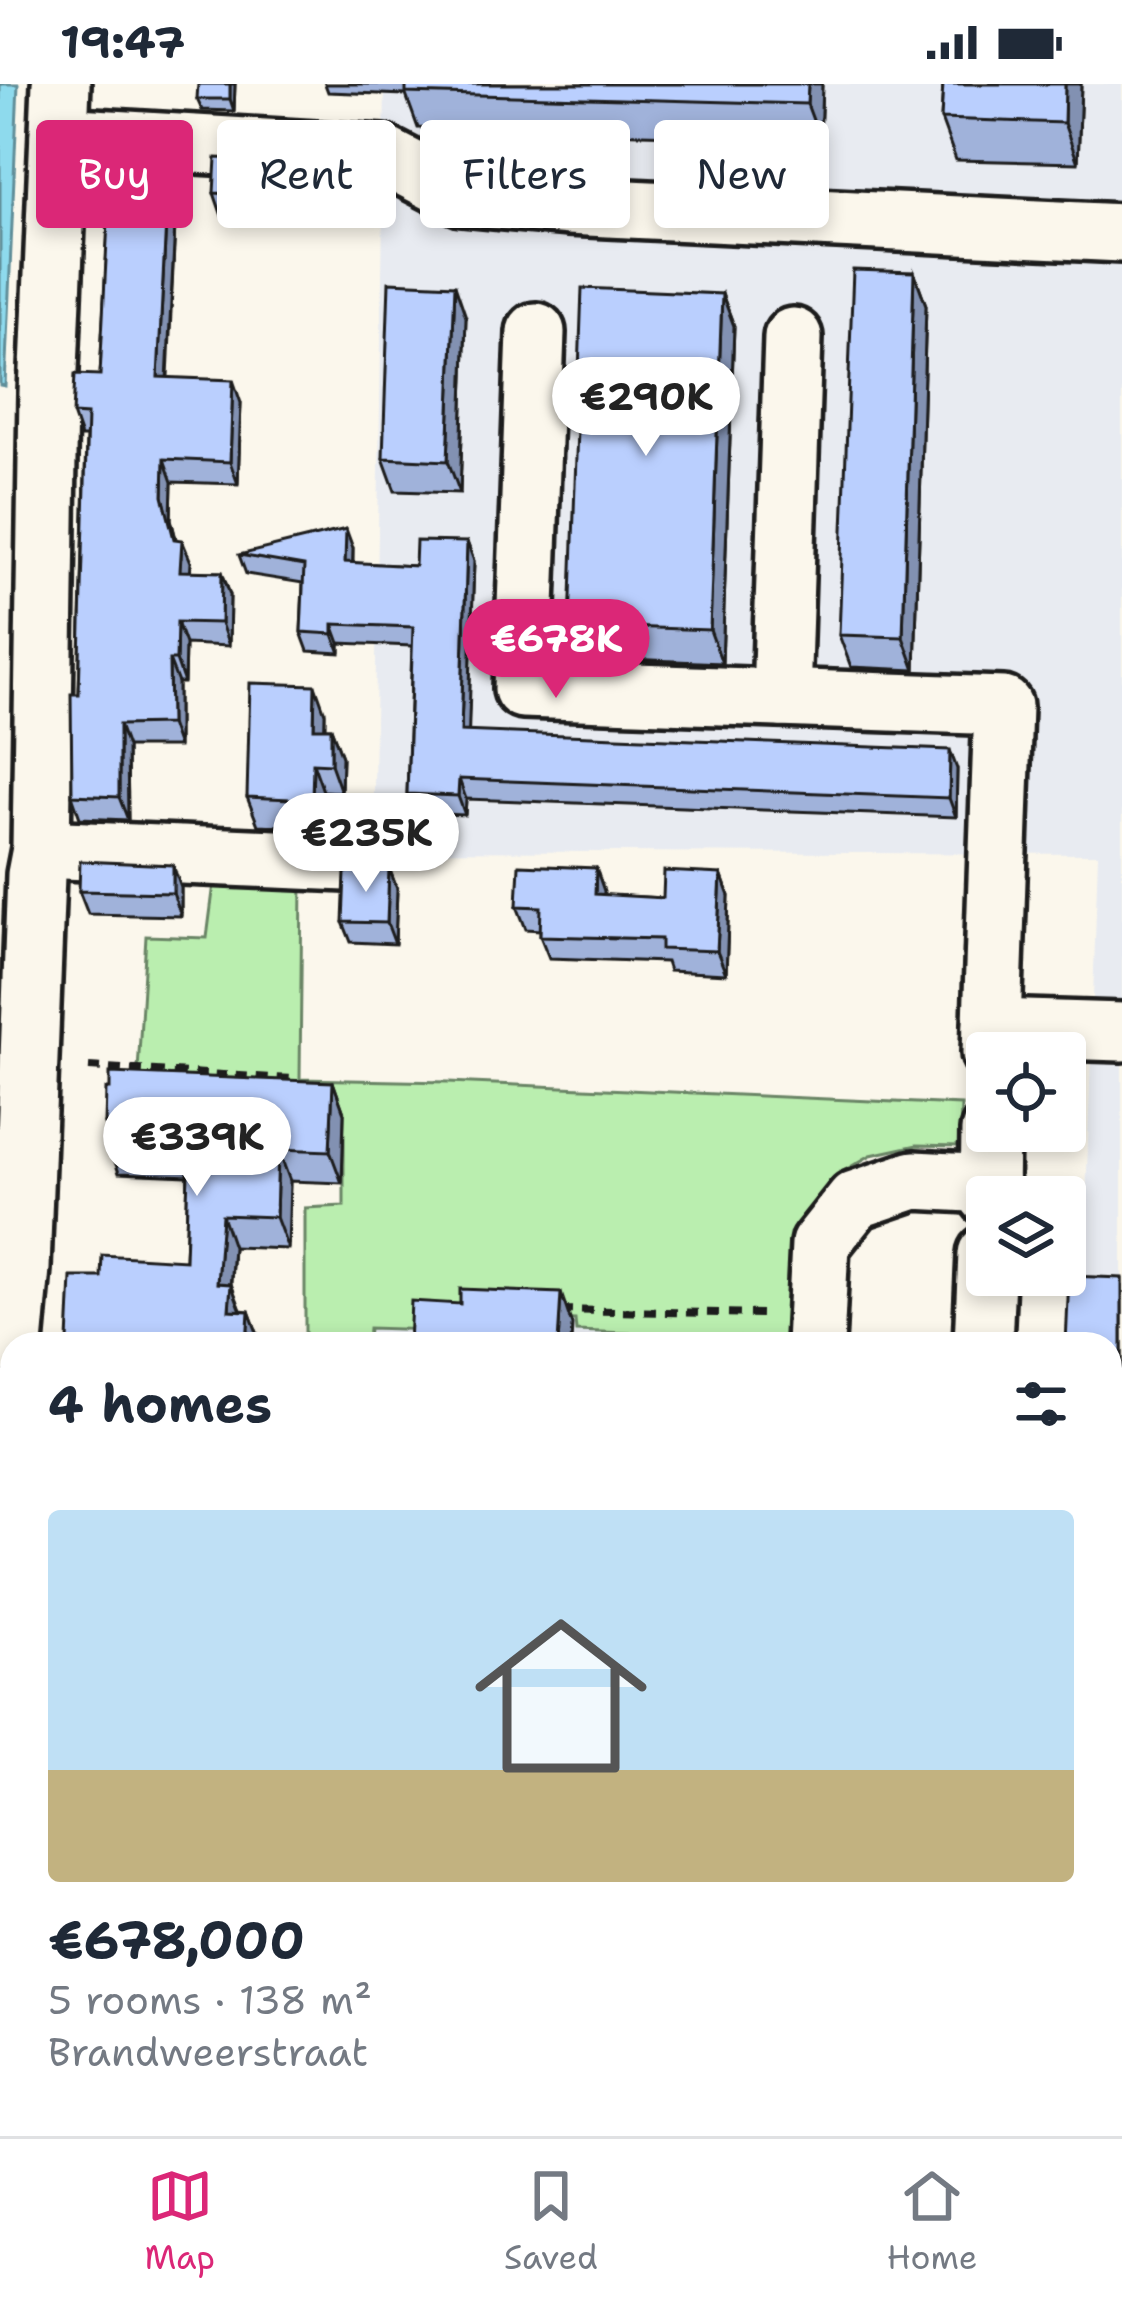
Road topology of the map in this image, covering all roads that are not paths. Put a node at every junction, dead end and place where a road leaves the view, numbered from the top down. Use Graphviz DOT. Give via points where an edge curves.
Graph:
graph roads {
  1 [pos="60,110"];
  2 [pos="1122,233"];
  3 [pos="536,332"];
  4 [pos="794,337"];
  5 [pos="23,489"];
  6 [pos="781,698"];
  7 [pos="41,849"];
  8 [pos="347,862"];
  9 [pos="991,1032"];
  10 [pos="1122,1032"];
  11 [pos="1086,1034"];
  12 [pos="990,1170"];
  13 [pos="985,1296"];
  14 [pos="816,1330"];
  15 [pos="15,1332"];
  16 [pos="984,1332"];
  1 -- 2 [label="street" via="383,155 462,196"];
  1 -- 5 [label="street"];
  3 -- 6 [label="street" via="523,689"];
  4 -- 6 [label="street"];
  5 -- 7 [label="street"];
  6 -- 9 [label="street" via="1003,706"];
  7 -- 8 [label="street"];
  7 -- 15 [label="street"];
  10 -- 11 [label="street"];
  12 -- 14 [label="street" via="914,1180 855,1201 820,1244"];
  13 -- 16 [label="street"];
}
